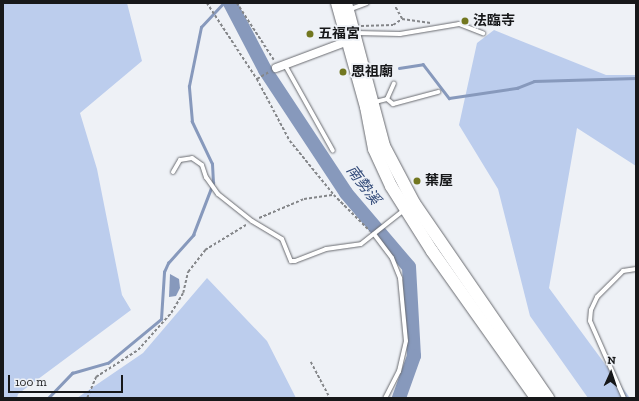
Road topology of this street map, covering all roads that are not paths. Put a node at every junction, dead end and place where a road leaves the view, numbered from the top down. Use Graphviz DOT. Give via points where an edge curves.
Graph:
graph roads {
  1 [pos="337,3"];
  2 [pos="368,3"];
  3 [pos="347,6"];
  4 [pos="483,33"];
  5 [pos="351,37"];
  6 [pos="280,66"];
  7 [pos="394,83"];
  8 [pos="438,92"];
  9 [pos="387,99"];
  10 [pos="371,105"];
  11 [pos="333,151"];
  12 [pos="173,172"];
  13 [pos="406,209"];
  14 [pos="375,234"];
  15 [pos="636,269"];
  16 [pos="385,398"];
  17 [pos="536,398"];
  18 [pos="548,398"];
  19 [pos="624,398"];
  1 -- 5 [label="street"];
  2 -- 3 [label="lane"];
  3 -- 5 [label="street"];
  4 -- 5 [label="lane" via="459,24 400,34"];
  5 -- 6 [label="street"];
  5 -- 10 [label="street"];
  6 -- 11 [label="lane"];
  7 -- 9 [label="lane"];
  8 -- 9 [label="lane" via="393,104"];
  9 -- 10 [label="lane"];
  10 -- 13 [label="street"];
  12 -- 14 [label="lane" via="180,160 192,158 202,165 218,194 252,221 282,239 291,261 326,249 361,244"];
  13 -- 14 [label="lane"];
  13 -- 17 [label="street"];
  13 -- 18 [label="street"];
  14 -- 16 [label="lane" via="392,258 400,278 406,340 399,371"];
  15 -- 19 [label="lane" via="623,271 597,297 591,310 590,321"];
}
